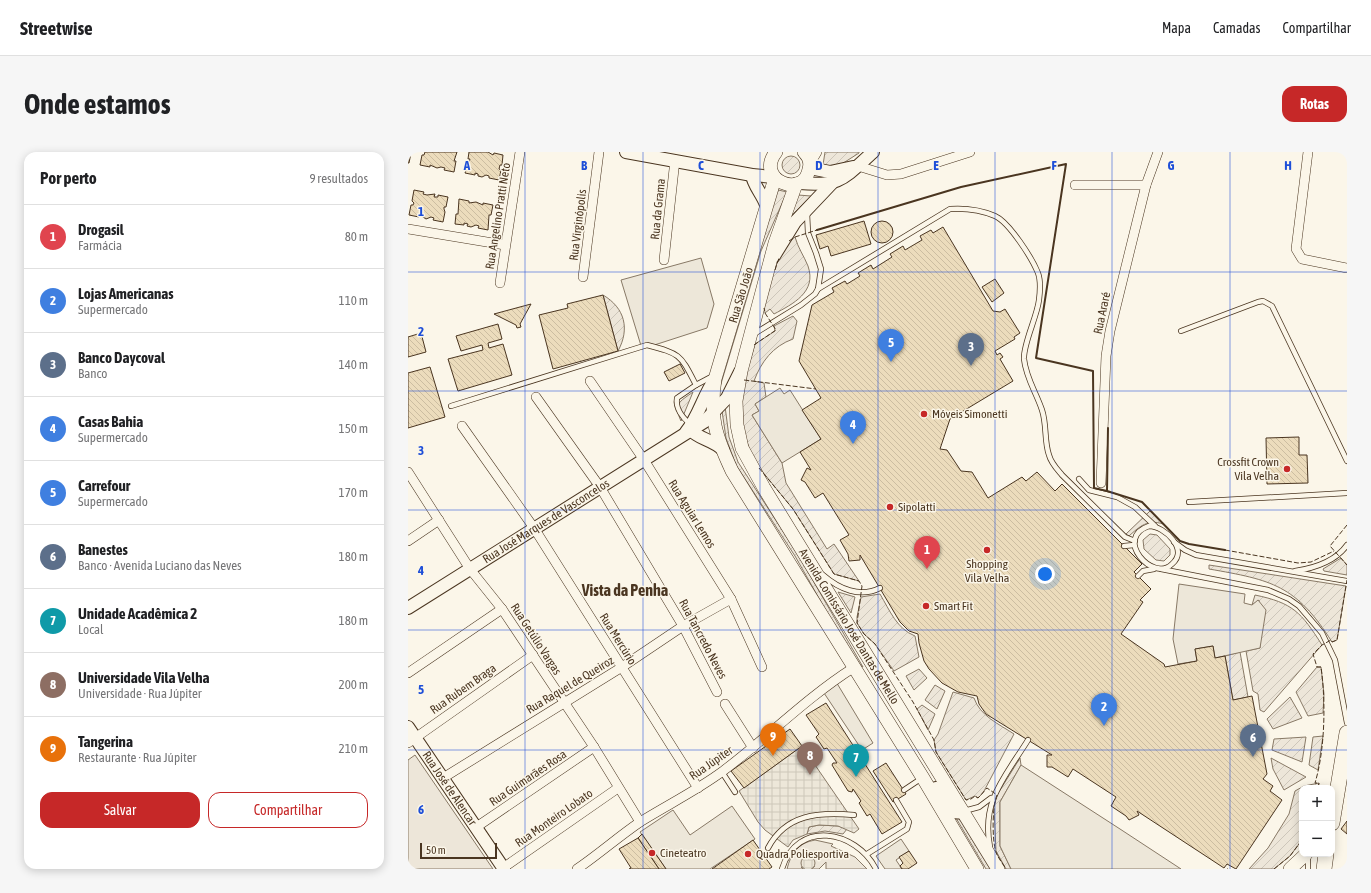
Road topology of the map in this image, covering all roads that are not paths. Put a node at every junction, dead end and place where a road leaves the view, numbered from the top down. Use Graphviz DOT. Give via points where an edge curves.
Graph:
graph roads {
  1 [pos="520,152"];
  2 [pos="599,152"];
  3 [pos="626,152"];
  4 [pos="776,152"];
  5 [pos="804,152"];
  6 [pos="817,152"];
  7 [pos="873,152"];
  8 [pos="970,152"];
  9 [pos="1158,152"];
  10 [pos="1308,152"];
  11 [pos="675,160"];
  12 [pos="810,166"];
  13 [pos="858,166"];
  14 [pos="752,176"];
  15 [pos="774,177"];
  16 [pos="798,183"];
  17 [pos="832,183"];
  18 [pos="1075,185"];
  19 [pos="1146,185"];
  20 [pos="766,205"];
  21 [pos="808,209"];
  22 [pos="408,230"];
  23 [pos="505,245"];
  24 [pos="664,260"];
  25 [pos="770,262"];
  26 [pos="1347,268"];
  27 [pos="583,277"];
  28 [pos="500,283"];
  29 [pos="818,289"];
  30 [pos="1181,331"];
  31 [pos="751,337"];
  32 [pos="741,371"];
  33 [pos="716,377"];
  34 [pos="590,381"];
  35 [pos="696,385"];
  36 [pos="536,397"];
  37 [pos="451,406"];
  38 [pos="712,413"];
  39 [pos="462,426"];
  40 [pos="689,430"];
  41 [pos="723,450"];
  42 [pos="644,460"];
  43 [pos="1347,461"];
  44 [pos="408,472"];
  45 [pos="1079,478"];
  46 [pos="1101,483"];
  47 [pos="412,486"];
  48 [pos="600,487"];
  49 [pos="1347,493"];
  50 [pos="1189,502"];
  51 [pos="439,520"];
  52 [pos="1155,526"];
  53 [pos="534,528"];
  54 [pos="408,541"];
  55 [pos="1174,542"];
  56 [pos="1135,543"];
  57 [pos="1347,545"];
  58 [pos="1124,546"];
  59 [pos="804,553"];
  60 [pos="470,569"];
  61 [pos="1159,569"];
  62 [pos="1289,571"];
  63 [pos="1138,576"];
  64 [pos="1347,582"];
  65 [pos="880,588"];
  66 [pos="730,599"];
  67 [pos="408,608"];
  68 [pos="502,609"];
  69 [pos="683,626"];
  70 [pos="533,655"];
  71 [pos="622,667"];
  72 [pos="762,667"];
  73 [pos="853,668"];
  74 [pos="408,673"];
  75 [pos="718,692"];
  76 [pos="564,702"];
  77 [pos="725,704"];
  78 [pos="1347,723"];
  79 [pos="408,727"];
  80 [pos="1347,733"];
  81 [pos="1028,740"];
  82 [pos="412,741"];
  83 [pos="594,747"];
  84 [pos="753,748"];
  85 [pos="722,772"];
  86 [pos="920,774"];
  87 [pos="443,778"];
  88 [pos="618,788"];
  89 [pos="698,788"];
  90 [pos="904,790"];
  91 [pos="1343,791"];
  92 [pos="735,792"];
  93 [pos="995,794"];
  94 [pos="896,800"];
  95 [pos="1335,811"];
  96 [pos="962,812"];
  97 [pos="854,815"];
  98 [pos="640,822"];
  99 [pos="475,828"];
  100 [pos="768,848"];
  101 [pos="867,854"];
  102 [pos="1304,857"];
  103 [pos="1307,857"];
  104 [pos="1326,857"];
  105 [pos="587,866"];
  106 [pos="996,866"];
  107 [pos="504,868"];
  108 [pos="577,869"];
  109 [pos="782,869"];
  110 [pos="876,869"];
  111 [pos="977,869"];
  112 [pos="1290,869"];
  113 [pos="1308,869"];
  114 [pos="1324,869"];
  1 -- 23 [label="street, Rua Angelino Pratti Neto"];
  2 -- 27 [label="street, Rua Virginópolis"];
  3 -- 11 [label="street"];
  4 -- 15 [label="main road" via="771,163"];
  5 -- 12 [label="main road"];
  6 -- 12 [label="street"];
  7 -- 13 [label="street"];
  8 -- 13 [label="street" via="901,174 887,175"];
  9 -- 19 [label="street, Rua Araré"];
  10 -- 26 [label="street" via="1296,249 1302,259"];
  11 -- 14 [label="street"];
  11 -- 24 [label="street, Rua da Grama"];
  12 -- 13 [label="street" via="830,172"];
  12 -- 16 [label="main road, Rua São João" via="808,175"];
  13 -- 17 [label="street"];
  14 -- 15 [label="street"];
  14 -- 20 [label="street"];
  15 -- 16 [label="main road" via="785,184"];
  15 -- 20 [label="main road, Rua São João"];
  16 -- 17 [label="street"];
  16 -- 25 [label="main road, Rua São João"];
  17 -- 21 [label="street"];
  18 -- 19 [label="street"];
  19 -- 46 [label="street, Rua Araré" via="1106,356"];
  20 -- 33 [label="main road, Rua São João"];
  21 -- 25 [label="street" via="795,222"];
  21 -- 29 [label="lane" via="807,231 821,269"];
  22 -- 23 [label="street"];
  23 -- 28 [label="street, Rua Angelino Pratti Neto"];
  25 -- 31 [label="main road, Rua São João"];
  29 -- 31 [label="lane" via="816,294 801,305"];
  29 -- 56 [label="lane" via="950,209 979,211 1004,222 1038,273 1039,301 1024,357 1027,377 1043,415 1049,456 1054,465 1114,527"];
  30 -- 43 [label="lane" via="1258,302 1263,301 1272,306"];
  31 -- 32 [label="main road, Rua São João"];
  32 -- 38 [label="street, Rua José Marques de Vasconcelos" via="726,398"];
  32 -- 59 [label="main road, Avenida Comissário José Dantas de Mello" via="736,406 742,448"];
  33 -- 35 [label="lane"];
  33 -- 38 [label="main road, Rua São João"];
  33 -- 40 [label="street"];
  34 -- 42 [label="street, Rua Aguiar Lemos"];
  35 -- 37 [label="lane" via="679,356 647,345"];
  35 -- 40 [label="lane" via="676,400"];
  36 -- 48 [label="street, Rua Tancredo Neves"];
  38 -- 40 [label="street, Rua José Marques de Vasconcelos" via="704,422"];
  38 -- 41 [label="main road, Avenida Comissário José Dantas de Mello"];
  39 -- 53 [label="street, Rua Mercúrio"];
  40 -- 41 [label="street"];
  40 -- 42 [label="street, Rua José Marques de Vasconcelos"];
  41 -- 73 [label="main road, Avenida Comissário José Dantas de Mello" via="732,471"];
  42 -- 48 [label="street, Rua José Marques de Vasconcelos"];
  42 -- 66 [label="street, Rua Aguiar Lemos"];
  44 -- 47 [label="street, Rua Getúlio Vargas"];
  45 -- 52 [label="lane" via="1089,490 1117,497 1135,507"];
  47 -- 51 [label="street, Rua Getúlio Vargas"];
  48 -- 53 [label="street, Rua José Marques de Vasconcelos"];
  48 -- 69 [label="street, Rua Tancredo Neves"];
  49 -- 50 [label="lane"];
  51 -- 54 [label="street"];
  51 -- 60 [label="street, Rua Getúlio Vargas"];
  52 -- 55 [label="lane" via="1161,528"];
  52 -- 56 [label="lane" via="1139,532"];
  53 -- 60 [label="street, Rua José Marques de Vasconcelos"];
  53 -- 71 [label="street, Rua Mercúrio"];
  55 -- 61 [label="lane" via="1177,557 1171,566"];
  55 -- 62 [label="lane" via="1196,555"];
  56 -- 58 [label="lane"];
  56 -- 61 [label="lane" via="1137,554"];
  57 -- 62 [label="lane" via="1342,552 1319,566"];
  59 -- 65 [label="lane" via="824,577 840,587 861,593"];
  59 -- 96 [label="main road, Avenida Comissário José Dantas de Mello"];
  60 -- 67 [label="street, Rua José Marques de Vasconcelos"];
  60 -- 68 [label="street, Rua Getúlio Vargas"];
  61 -- 63 [label="lane" via="1143,571"];
  61 -- 78 [label="lane" via="1268,590 1290,599 1299,606 1322,634 1335,660"];
  62 -- 64 [label="lane"];
  66 -- 69 [label="street, Rua Raquel de Queiroz"];
  66 -- 72 [label="street, Rua Aguiar Lemos"];
  68 -- 70 [label="street, Rua Getúlio Vargas"];
  68 -- 74 [label="street"];
  69 -- 71 [label="street, Rua Raquel de Queiroz"];
  69 -- 75 [label="street, Rua Tancredo Neves"];
  70 -- 76 [label="street, Rua Getúlio Vargas"];
  70 -- 82 [label="street, Rua Rubem Braga"];
  71 -- 76 [label="street, Rua Raquel de Queiroz"];
  71 -- 89 [label="street, Rua Mercúrio"];
  73 -- 84 [label="street, Rua Júpiter"];
  73 -- 86 [label="main road, Avenida Comissário José Dantas de Mello"];
  76 -- 83 [label="street, Rua Getúlio Vargas"];
  76 -- 87 [label="street, Rua Raquel de Queiroz"];
  77 -- 84 [label="street"];
  79 -- 82 [label="street, Rua José de Alencar"];
  80 -- 91 [label="main road"];
  81 -- 93 [label="lane"];
  82 -- 87 [label="street, Rua José de Alencar"];
  83 -- 88 [label="street, Rua Getúlio Vargas"];
  83 -- 99 [label="street, Rua Guimarães Rosa"];
  84 -- 85 [label="street, Rua Júpiter"];
  85 -- 89 [label="street, Rua Júpiter"];
  85 -- 92 [label="lane"];
  86 -- 90 [label="lane"];
  86 -- 96 [label="street" via="934,784 953,812"];
  86 -- 111 [label="main road, Avenida Comissário José Dantas de Mello"];
  87 -- 99 [label="street, Rua José de Alencar"];
  88 -- 98 [label="street, Rua Getúlio Vargas"];
  88 -- 107 [label="street, Rua Monteiro Lobato"];
  89 -- 98 [label="street, Rua Júpiter"];
  91 -- 95 [label="main road"];
  93 -- 96 [label="lane" via="979,807"];
  93 -- 106 [label="lane" via="989,809 988,840"];
  94 -- 101 [label="lane" via="908,822 907,829"];
  96 -- 106 [label="main road, Avenida Comissário José Dantas de Mello"];
  97 -- 100 [label="lane" via="804,816 783,827"];
  98 -- 105 [label="street, Rua Júpiter"];
  99 -- 107 [label="street, Rua José de Alencar"];
  101 -- 109 [label="lane" via="851,842 828,836 816,836 796,844"];
  101 -- 110 [label="lane"];
  102 -- 112 [label="main road"];
  103 -- 113 [label="lane"];
  104 -- 114 [label="main road"];
  105 -- 108 [label="street, Rua Júpiter"];
}
